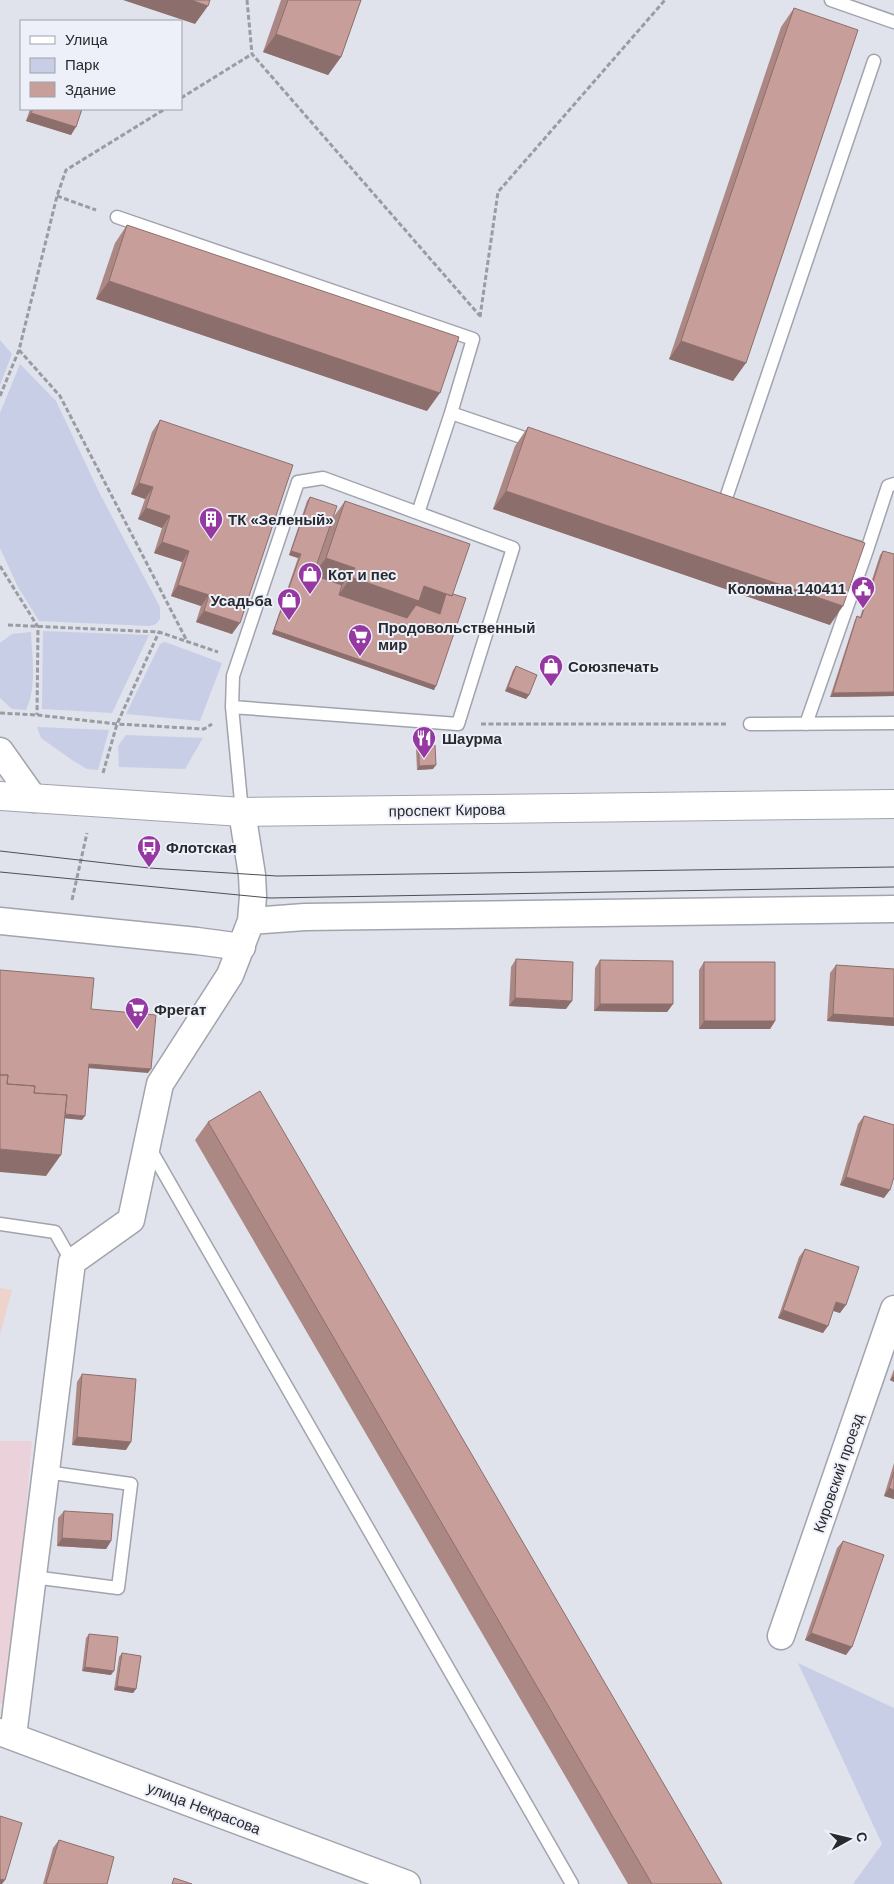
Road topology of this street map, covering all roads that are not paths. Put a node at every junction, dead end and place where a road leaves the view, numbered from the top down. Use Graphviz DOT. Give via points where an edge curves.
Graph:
graph roads {
  1 [pos="831,0"];
  2 [pos="894,22"];
  3 [pos="874,61"];
  4 [pos="117,217"];
  5 [pos="451,414"];
  6 [pos="545,445"];
  7 [pos="894,484"];
  8 [pos="723,504"];
  9 [pos="418,513"];
  10 [pos="832,539"];
  11 [pos="867,550"];
  12 [pos="232,707"];
  13 [pos="894,723"];
  14 [pos="750,724"];
  15 [pos="806,724"];
  16 [pos="0,751"];
  17 [pos="0,796"];
  18 [pos="34,799"];
  19 [pos="894,804"];
  20 [pos="242,812"];
  21 [pos="894,909"];
  22 [pos="0,921"];
  23 [pos="251,921"];
  24 [pos="242,948"];
  25 [pos="147,1143"];
  26 [pos="0,1224"];
  27 [pos="72,1262"];
  28 [pos="894,1309"];
  29 [pos="46,1472"];
  30 [pos="33,1577"];
  31 [pos="781,1636"];
  32 [pos="6,1734"];
  33 [pos="407,1884"];
  34 [pos="572,1884"];
  1 -- 2 [label="lane"];
  3 -- 8 [label="lane"];
  4 -- 5 [label="lane" via="473,339"];
  5 -- 6 [label="lane"];
  5 -- 9 [label="lane"];
  7 -- 11 [label="lane" via="888,486"];
  9 -- 12 [label="lane" via="323,478 298,482 233,676"];
  9 -- 12 [label="lane" via="513,548 458,724"];
  10 -- 11 [label="lane"];
  11 -- 15 [label="lane"];
  12 -- 20 [label="lane"];
  13 -- 15 [label="lane"];
  14 -- 15 [label="lane"];
  16 -- 18 [label="street"];
  17 -- 18 [label="main road, проспект Кирова"];
  18 -- 20 [label="main road, проспект Кирова"];
  19 -- 20 [label="main road, проспект Кирова"];
  20 -- 23 [label="street" via="252,875"];
  21 -- 23 [label="street" via="306,917"];
  22 -- 24 [label="street"];
  23 -- 24 [label="street"];
  24 -- 25 [label="street" via="230,975 160,1084"];
  25 -- 27 [label="street" via="131,1220"];
  25 -- 34 [label="lane"];
  26 -- 27 [label="lane" via="55,1232"];
  27 -- 29 [label="street"];
  28 -- 31 [label="street, Кировский проезд"];
  29 -- 30 [label="street"];
  29 -- 30 [label="lane" via="131,1484 130,1493 118,1588"];
  30 -- 32 [label="street"];
  32 -- 33 [label="street, улица Некрасова"];
}
